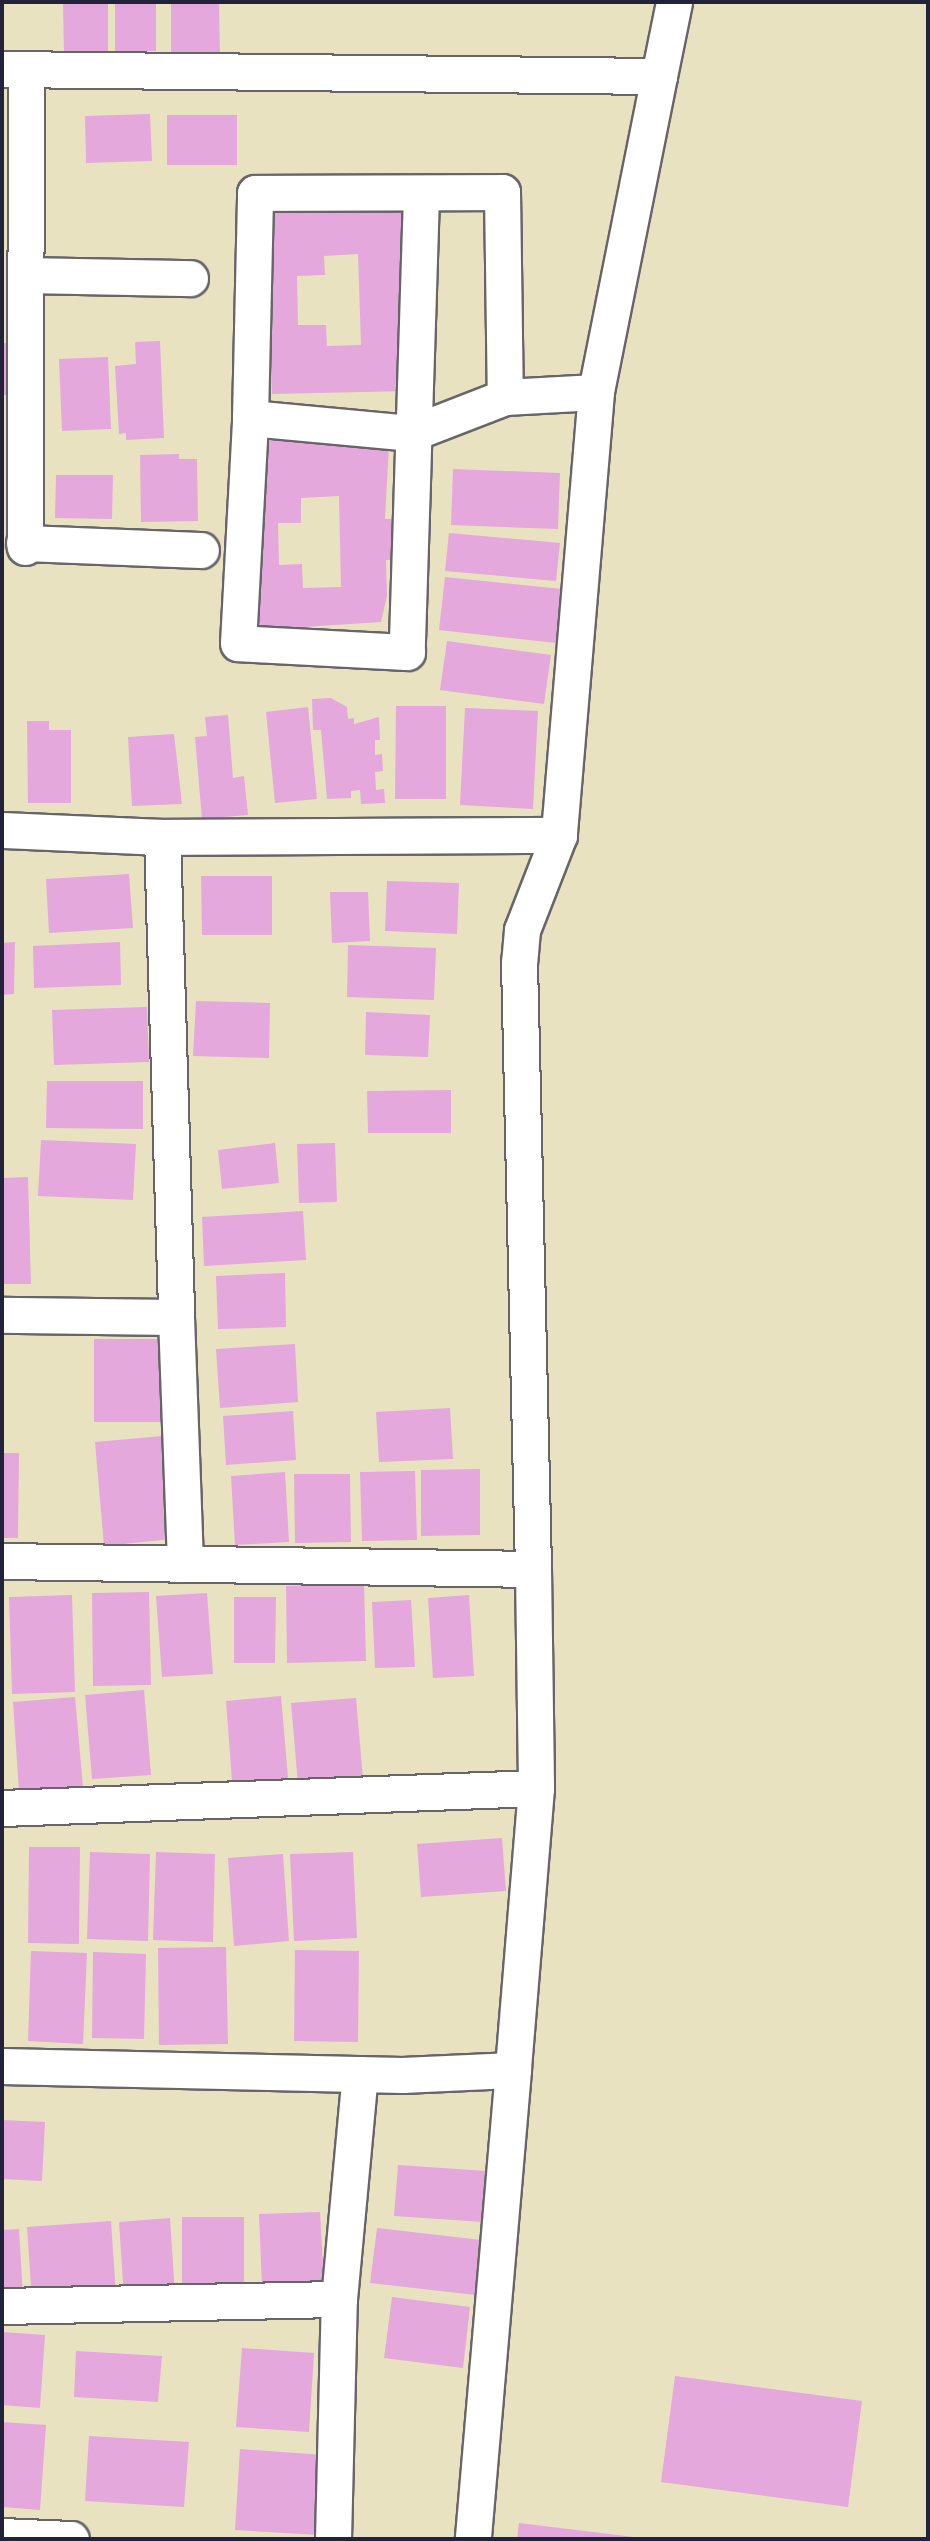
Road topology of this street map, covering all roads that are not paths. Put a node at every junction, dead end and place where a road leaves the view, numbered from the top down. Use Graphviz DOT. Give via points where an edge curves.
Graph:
graph roads {
  1 [pos="674,2"];
  2 [pos="14,69"];
  3 [pos="659,76"];
  4 [pos="421,195"];
  5 [pos="29,275"];
  6 [pos="190,278"];
  7 [pos="596,392"];
  8 [pos="505,397"];
  9 [pos="250,418"];
  10 [pos="412,433"];
  11 [pos="201,550"];
  12 [pos="2,830"];
  13 [pos="559,835"];
  14 [pos="162,837"];
  15 [pos="2,1315"];
  16 [pos="176,1317"];
  17 [pos="2,1561"];
  18 [pos="185,1564"];
  19 [pos="533,1569"];
  20 [pos="536,1788"];
  21 [pos="2,1808"];
  22 [pos="2,2066"];
  23 [pos="513,2070"];
  24 [pos="360,2074"];
  25 [pos="339,2299"];
  26 [pos="2,2306"];
  27 [pos="2,2536"];
  28 [pos="71,2539"];
  29 [pos="333,2539"];
  30 [pos="473,2539"];
  1 -- 3 [label="street"];
  2 -- 3 [label="street"];
  2 -- 5 [label="street"];
  3 -- 7 [label="street"];
  4 -- 8 [label="street" via="502,192"];
  4 -- 9 [label="street" via="255,193"];
  4 -- 10 [label="street"];
  5 -- 6 [label="street"];
  5 -- 11 [label="street" via="24,545"];
  7 -- 8 [label="street"];
  7 -- 13 [label="street"];
  8 -- 10 [label="street"];
  9 -- 10 [label="street"];
  9 -- 10 [label="street" via="238,643 407,652"];
  12 -- 14 [label="street"];
  13 -- 14 [label="street"];
  13 -- 19 [label="street" via="522,930 519,962"];
  14 -- 16 [label="street"];
  15 -- 16 [label="street"];
  16 -- 18 [label="street"];
  17 -- 18 [label="street"];
  18 -- 19 [label="street"];
  19 -- 20 [label="street"];
  20 -- 21 [label="street"];
  20 -- 23 [label="street"];
  22 -- 24 [label="street"];
  23 -- 24 [label="street"];
  23 -- 30 [label="street"];
  24 -- 25 [label="street"];
  25 -- 26 [label="street"];
  25 -- 29 [label="street"];
  27 -- 28 [label="street"];
}
